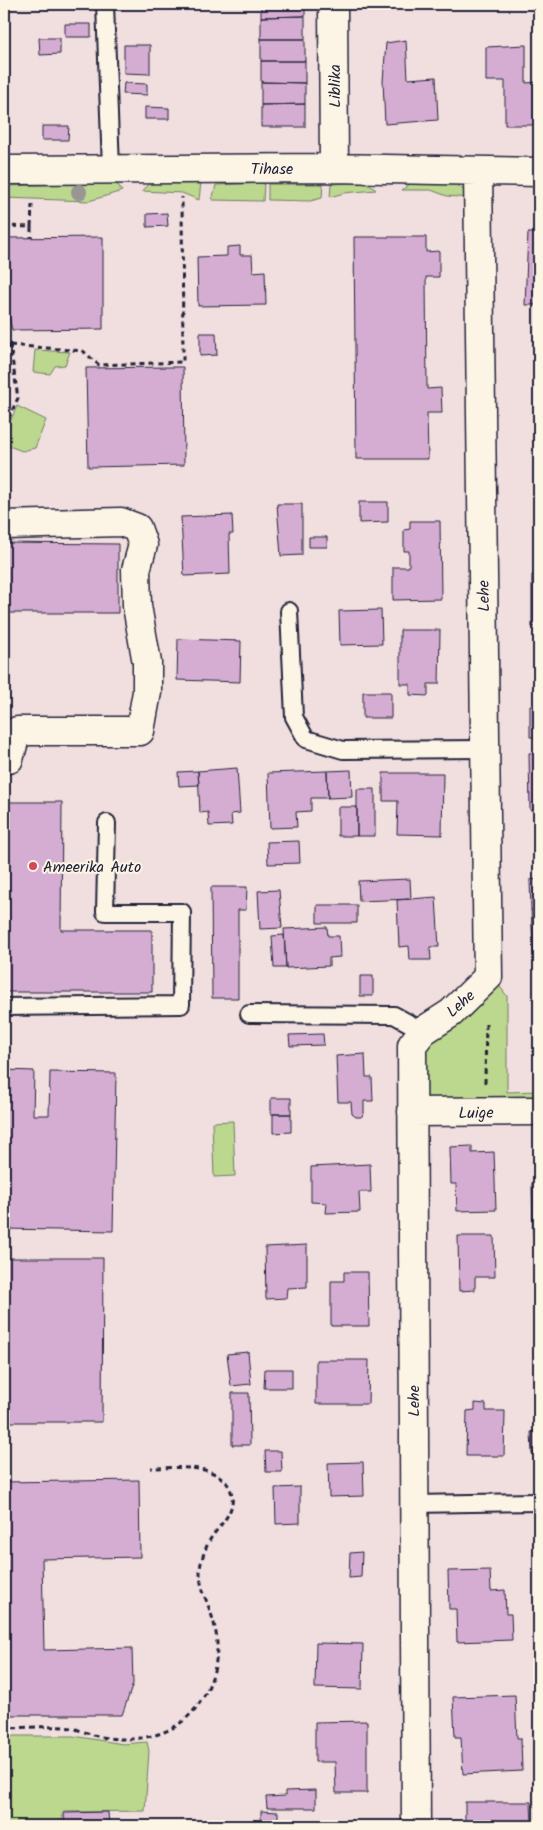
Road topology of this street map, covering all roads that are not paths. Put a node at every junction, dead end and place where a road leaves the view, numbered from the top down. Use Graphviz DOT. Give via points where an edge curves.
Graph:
graph roads {
  1 [pos="105,4"];
  2 [pos="333,4"];
  3 [pos="334,168"];
  4 [pos="110,169"];
  5 [pos="4,170"];
  6 [pos="478,171"];
  7 [pos="539,172"];
  8 [pos="4,525"];
  9 [pos="289,612"];
  10 [pos="485,749"];
  11 [pos="4,758"];
  12 [pos="107,823"];
  13 [pos="4,1007"];
  14 [pos="249,1014"];
  15 [pos="423,1031"];
  16 [pos="539,1111"];
  17 [pos="412,1112"];
  18 [pos="539,1502"];
  19 [pos="413,1504"];
  20 [pos="416,1826"];
  1 -- 4 [label="lane"];
  2 -- 3 [label="street, Liblika"];
  3 -- 4 [label="street, Tihase"];
  3 -- 6 [label="street, Tihase"];
  4 -- 5 [label="street, Tihase"];
  6 -- 7 [label="street, Tihase"];
  6 -- 10 [label="street, Lehe"];
  8 -- 11 [label="street" via="121,522 137,528 143,545 136,570 137,606 147,662 147,692 140,731 17,731 9,758"];
  9 -- 10 [label="lane" via="294,717 306,740 343,750"];
  10 -- 15 [label="street, Lehe" via="488,977 451,1014"];
  12 -- 13 [label="lane" via="106,912 182,912 181,1004"];
  14 -- 15 [label="lane" via="394,1016"];
  15 -- 17 [label="street, Lehe" via="412,1045"];
  16 -- 17 [label="street, Luige"];
  17 -- 19 [label="street, Lehe"];
  18 -- 19 [label="lane"];
  19 -- 20 [label="street, Lehe"];
}
